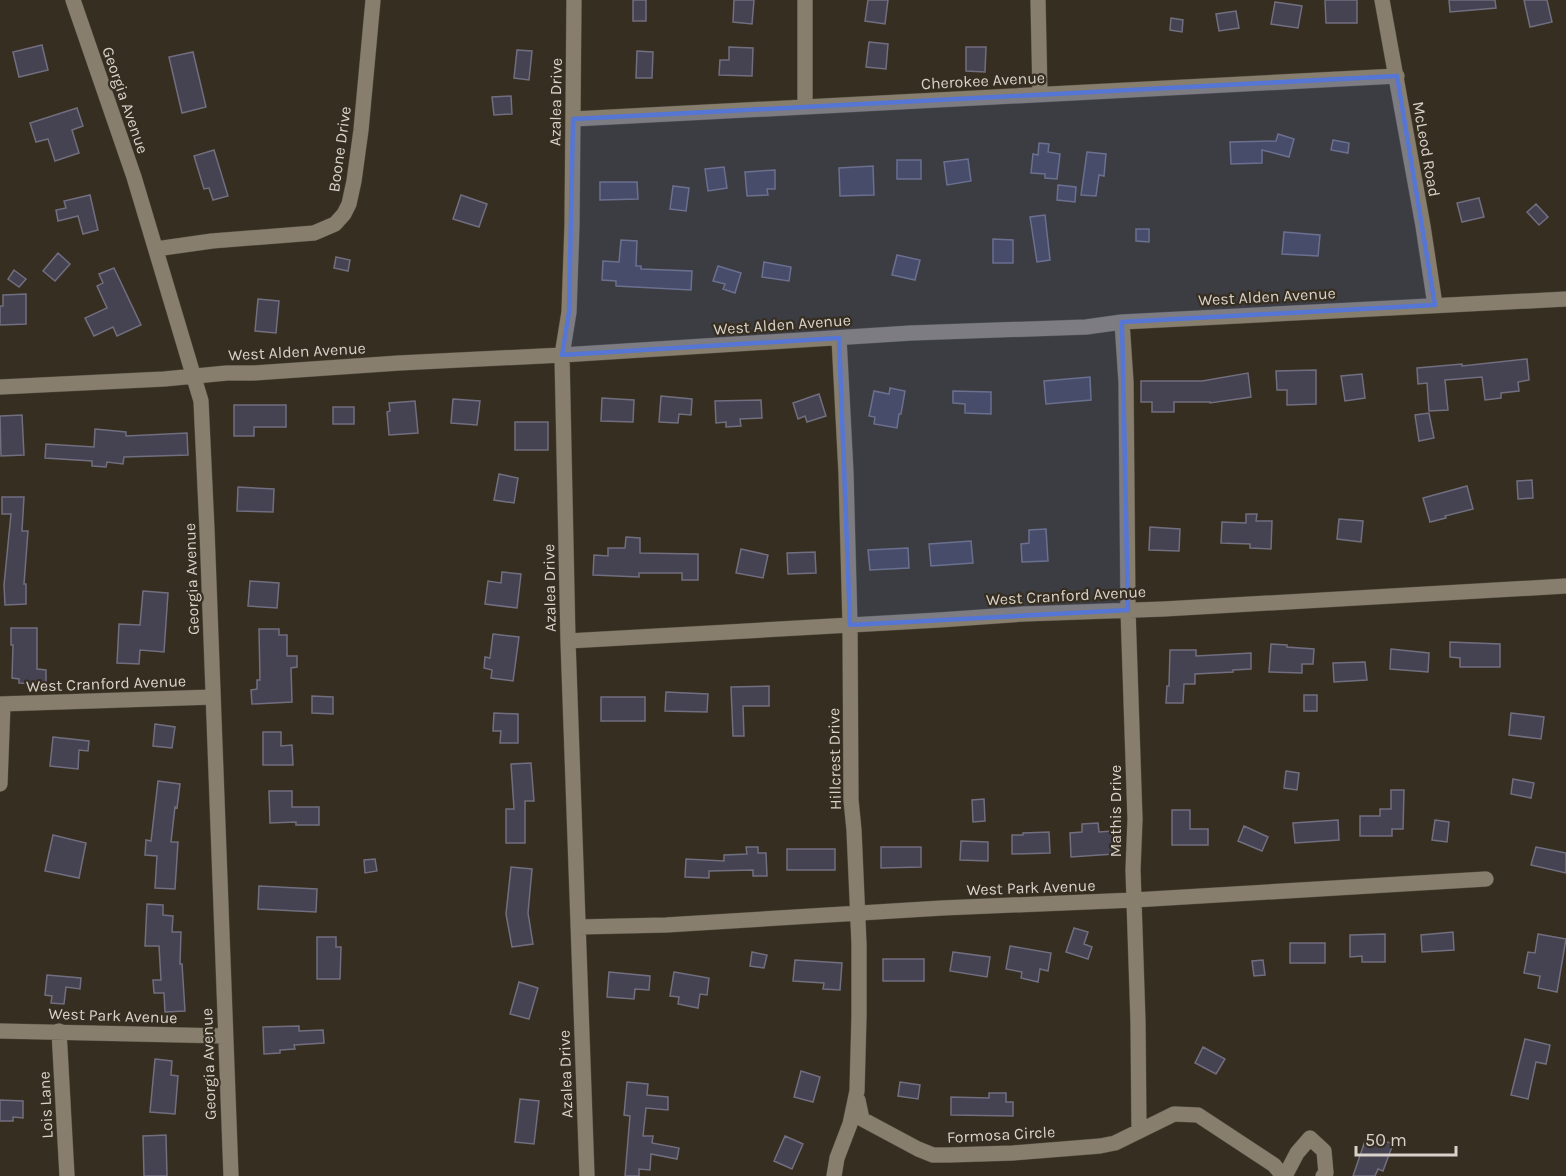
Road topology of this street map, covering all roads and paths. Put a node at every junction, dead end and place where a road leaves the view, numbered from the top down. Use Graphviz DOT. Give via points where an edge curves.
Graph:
graph roads {
  1 [pos="73,0"];
  2 [pos="373,0"];
  3 [pos="574,0"];
  4 [pos="805,0"];
  5 [pos="1038,0"];
  6 [pos="1382,0"];
  7 [pos="1396,76"];
  8 [pos="1040,94"];
  9 [pos="806,107"];
  10 [pos="573,119"];
  11 [pos="156,249"];
  12 [pos="1566,299"];
  13 [pos="1435,305"];
  14 [pos="1122,322"];
  15 [pos="839,338"];
  16 [pos="562,355"];
  17 [pos="194,376"];
  18 [pos="0,387"];
  19 [pos="1566,586"];
  20 [pos="1128,610"];
  21 [pos="850,625"];
  22 [pos="568,641"];
  23 [pos="213,696"];
  24 [pos="2,704"];
  25 [pos="0,784"];
  26 [pos="1486,879"];
  27 [pos="1134,900"];
  28 [pos="857,913"];
  29 [pos="578,927"];
  30 [pos="0,1031"];
  31 [pos="59,1031"];
  32 [pos="225,1036"];
  33 [pos="857,1091"];
  34 [pos="1139,1131"];
  35 [pos="67,1176"];
  36 [pos="231,1176"];
  37 [pos="587,1176"];
  38 [pos="834,1176"];
  39 [pos="1284,1176"];
  40 [pos="1323,1176"];
  1 -- 11 [label="street, Georgia Avenue"];
  2 -- 11 [label="street, Boone Drive" via="361,130 354,181 344,214 334,224 314,233"];
  3 -- 10 [label="street, Azalea Drive"];
  4 -- 9 [label="street"];
  5 -- 8 [label="street"];
  6 -- 7 [label="street, McLeod Road"];
  7 -- 8 [label="street, Cherokee Avenue"];
  7 -- 13 [label="street, McLeod Road"];
  8 -- 9 [label="street, Cherokee Avenue"];
  9 -- 10 [label="street, Cherokee Avenue"];
  10 -- 16 [label="street, Azalea Drive" via="569,312"];
  11 -- 17 [label="street, Georgia Avenue"];
  12 -- 13 [label="street, West Alden Avenue"];
  13 -- 14 [label="street, West Alden Avenue"];
  14 -- 15 [label="street, West Alden Avenue"];
  14 -- 20 [label="street, Mathis Drive"];
  15 -- 16 [label="street, West Alden Avenue"];
  15 -- 21 [label="street, Hillcrest Drive"];
  16 -- 17 [label="street, West Alden Avenue"];
  16 -- 22 [label="street, Azalea Drive"];
  17 -- 18 [label="street, West Alden Avenue"];
  17 -- 23 [label="street, Georgia Avenue" via="201,401"];
  19 -- 20 [label="street, West Cranford Avenue"];
  20 -- 21 [label="street, West Cranford Avenue"];
  20 -- 27 [label="street, Mathis Drive"];
  21 -- 22 [label="street, West Cranford Avenue"];
  21 -- 28 [label="street, Hillcrest Drive" via="851,800"];
  22 -- 29 [label="street, Azalea Drive"];
  23 -- 24 [label="street, West Cranford Avenue"];
  23 -- 32 [label="street, Georgia Avenue"];
  24 -- 25 [label="street"];
  26 -- 27 [label="street, West Park Avenue"];
  27 -- 28 [label="street, West Park Avenue"];
  27 -- 34 [label="street, Mathis Drive"];
  28 -- 29 [label="street, West Park Avenue"];
  28 -- 33 [label="street, Hillcrest Drive"];
  29 -- 37 [label="street, Azalea Drive"];
  30 -- 31 [label="street, West Park Avenue"];
  31 -- 32 [label="street, West Park Avenue"];
  31 -- 35 [label="street, Lois Lane"];
  32 -- 36 [label="street, Georgia Avenue"];
  33 -- 34 [label="street, Formosa Circle" via="862,1119 933,1155 1101,1146"];
  33 -- 38 [label="street, Hillcrest Drive"];
  34 -- 39 [label="street" via="1174,1114 1198,1114 1274,1165"];
  39 -- 40 [label="street" via="1310,1138 1324,1150"];
}
